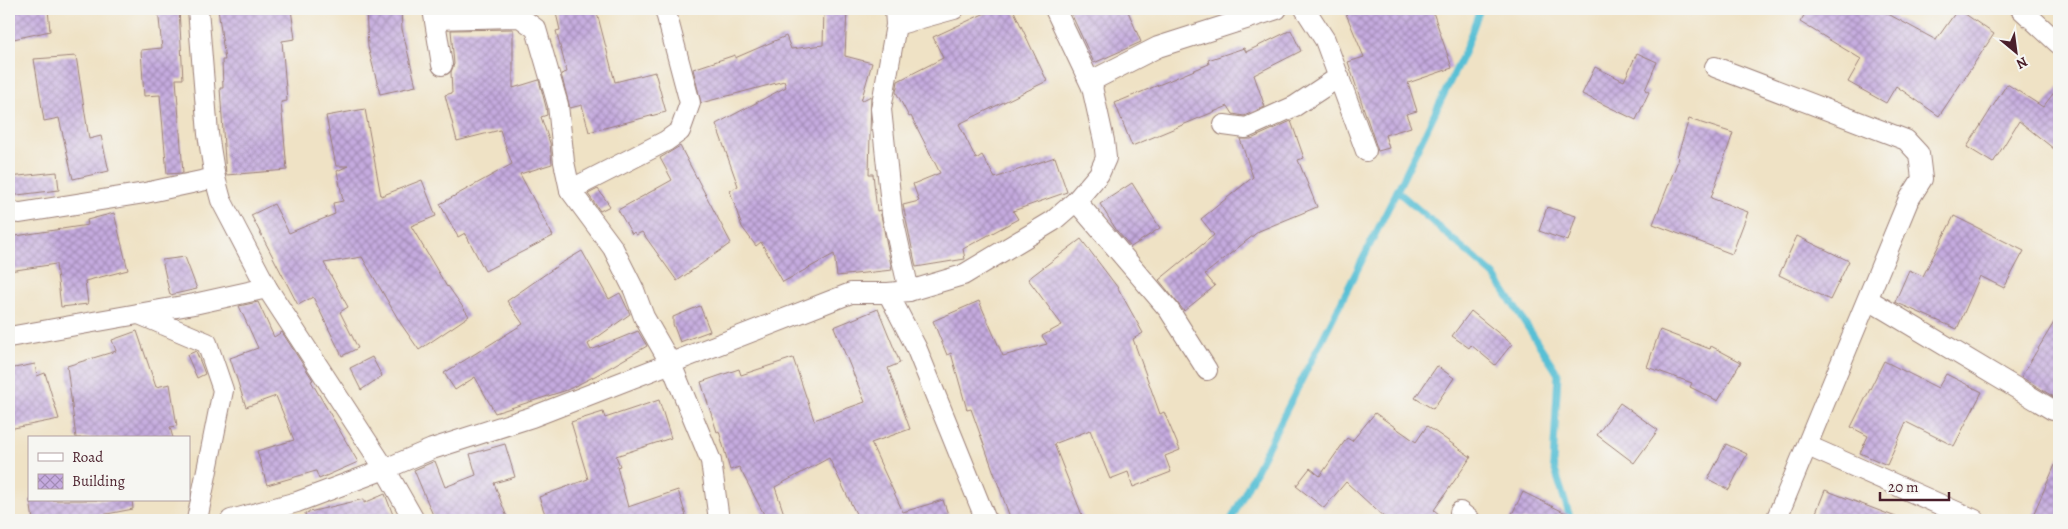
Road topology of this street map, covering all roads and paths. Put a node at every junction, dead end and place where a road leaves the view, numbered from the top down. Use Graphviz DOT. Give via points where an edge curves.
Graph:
graph roads {
  1 [pos="198,9"];
  2 [pos="665,9"];
  3 [pos="954,9"];
  4 [pos="1054,9"];
  5 [pos="1277,9"];
  6 [pos="1305,9"];
  7 [pos="2021,9"];
  8 [pos="434,14"];
  9 [pos="896,17"];
  10 [pos="2059,44"];
  11 [pos="442,65"];
  12 [pos="1715,67"];
  13 [pos="1339,77"];
  14 [pos="1092,87"];
  15 [pos="1224,125"];
  16 [pos="1366,150"];
  17 [pos="215,178"];
  18 [pos="570,190"];
  19 [pos="1076,201"];
  20 [pos="9,212"];
  21 [pos="267,288"];
  22 [pos="909,291"];
  23 [pos="888,293"];
  24 [pos="1869,300"];
  25 [pos="139,314"];
  26 [pos="9,338"];
  27 [pos="671,364"];
  28 [pos="1207,370"];
  29 [pos="2053,410"];
  30 [pos="1808,446"];
  31 [pos="385,469"];
  32 [pos="197,520"];
  33 [pos="230,520"];
  34 [pos="414,520"];
  35 [pos="719,520"];
  36 [pos="986,520"];
  37 [pos="1776,520"];
  38 [pos="1975,520"];
  1 -- 17 [label="street" via="208,134"];
  2 -- 18 [label="street" via="690,103 680,132"];
  3 -- 9 [label="street"];
  4 -- 14 [label="street"];
  5 -- 14 [label="street" via="1158,47 1095,79"];
  6 -- 13 [label="street" via="1326,40"];
  7 -- 10 [label="street"];
  8 -- 11 [label="street"];
  8 -- 18 [label="street" via="520,17 536,29 558,104"];
  9 -- 22 [label="street" via="881,110 892,214"];
  12 -- 24 [label="street" via="1906,140 1919,154 1922,179 1908,201"];
  13 -- 15 [label="street" via="1295,106 1246,128"];
  13 -- 16 [label="street"];
  14 -- 19 [label="street" via="1106,158 1099,174"];
  17 -- 20 [label="street" via="145,193 20,213"];
  17 -- 21 [label="street" via="221,200"];
  18 -- 27 [label="street" via="613,248 644,317"];
  19 -- 22 [label="street" via="1053,221 963,275"];
  19 -- 28 [label="street" via="1169,310"];
  21 -- 25 [label="street"];
  21 -- 31 [label="street"];
  22 -- 23 [label="street"];
  23 -- 27 [label="street" via="851,293"];
  23 -- 36 [label="street" via="916,347"];
  24 -- 29 [label="street"];
  24 -- 30 [label="street"];
  25 -- 26 [label="street"];
  25 -- 32 [label="street" via="207,343 223,390"];
  27 -- 31 [label="street" via="532,417 432,449"];
  27 -- 35 [label="street" via="711,461"];
  30 -- 37 [label="street"];
  30 -- 38 [label="street"];
  31 -- 33 [label="street" via="297,502"];
  31 -- 34 [label="street"];
}
